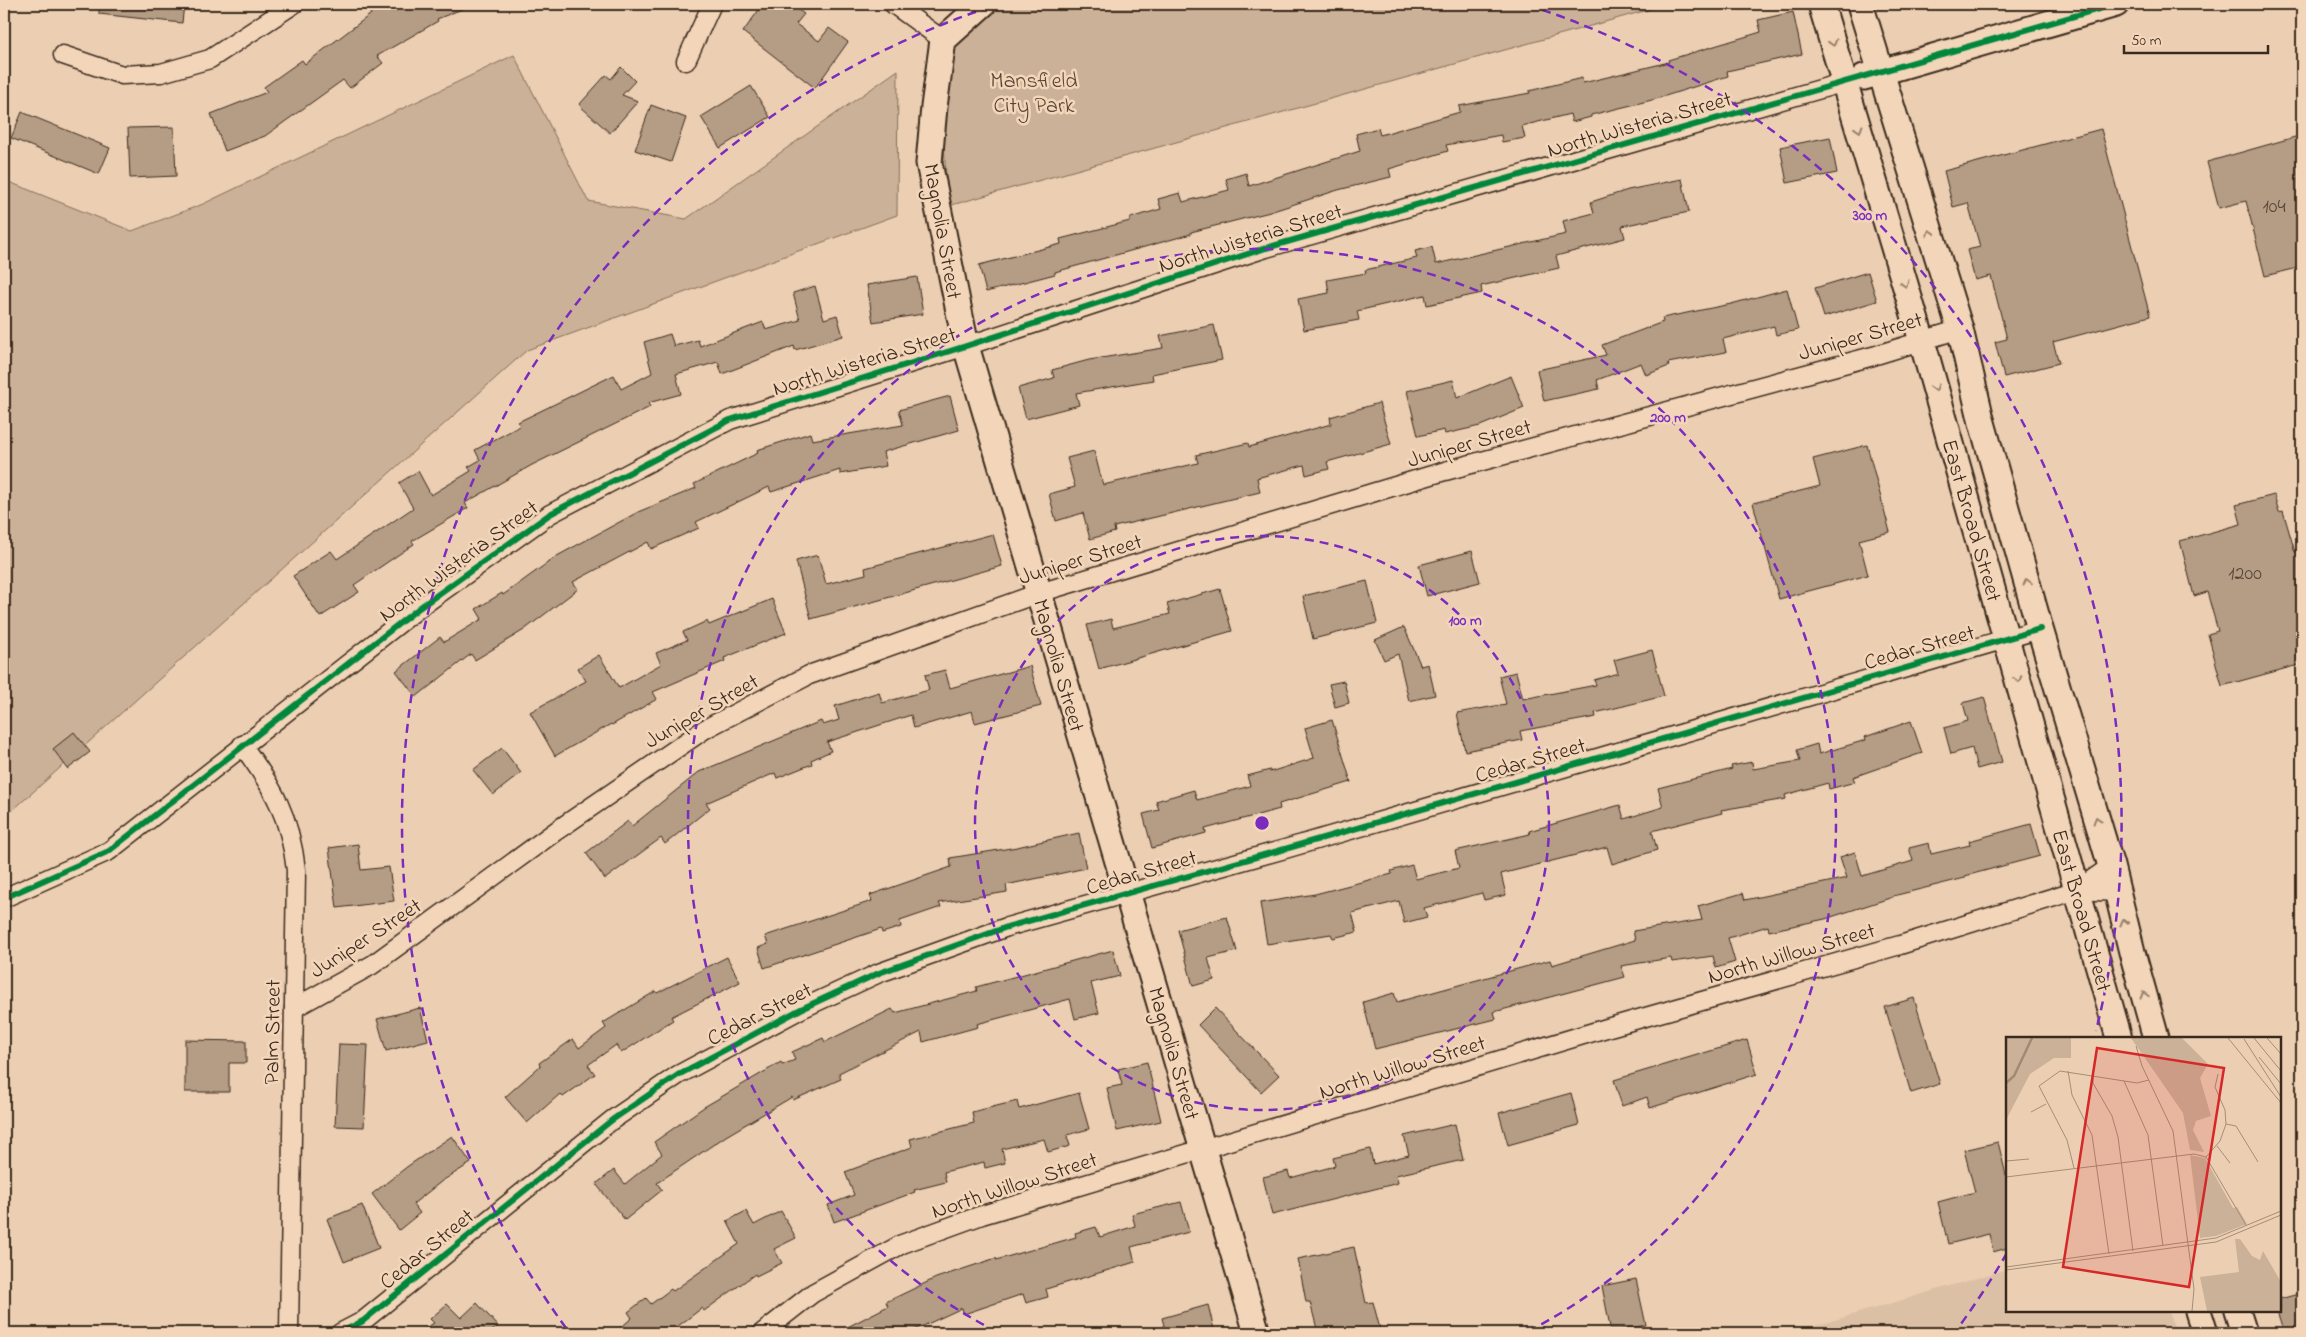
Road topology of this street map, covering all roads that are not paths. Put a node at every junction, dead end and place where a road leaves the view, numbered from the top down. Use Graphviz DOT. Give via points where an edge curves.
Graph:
graph roads {
  1 [pos="294,4"];
  2 [pos="712,4"];
  3 [pos="893,4"];
  4 [pos="983,4"];
  5 [pos="1821,4"];
  6 [pos="1860,4"];
  7 [pos="2116,4"];
  8 [pos="943,40"];
  9 [pos="63,55"];
  10 [pos="686,61"];
  11 [pos="1879,72"];
  12 [pos="1844,82"];
  13 [pos="1960,329"];
  14 [pos="1922,341"];
  15 [pos="966,346"];
  16 [pos="1039,593"];
  17 [pos="2040,629"];
  18 [pos="2007,639"];
  19 [pos="242,745"];
  20 [pos="2111,866"];
  21 [pos="2077,890"];
  22 [pos="2117,892"];
  23 [pos="1127,893"];
  24 [pos="4,898"];
  25 [pos="294,1008"];
  26 [pos="2119,1037"];
  27 [pos="2156,1037"];
  28 [pos="1203,1149"];
  29 [pos="2198,1312"];
  30 [pos="2237,1312"];
  31 [pos="289,1333"];
  32 [pos="340,1333"];
  33 [pos="762,1333"];
  34 [pos="1257,1333"];
  35 [pos="2205,1333"];
  36 [pos="2244,1333"];
  1 -- 9 [label="street" via="210,59 161,73 122,75"];
  2 -- 10 [label="street"];
  3 -- 8 [label="street"];
  4 -- 8 [label="main road"];
  5 -- 12 [label="main road, East Broad Street, one-way"];
  6 -- 11 [label="main road, East Broad Street"];
  7 -- 11 [label="main road"];
  8 -- 15 [label="main road, Magnolia Street" via="929,163"];
  11 -- 12 [label="main road"];
  13 -- 11 [label="main road, East Broad Street, one-way"];
  12 -- 14 [label="main road, East Broad Street, one-way"];
  12 -- 15 [label="street, North Wisteria Street" via="1266,248"];
  13 -- 14 [label="street, Juniper Street"];
  17 -- 13 [label="main road, East Broad Street, one-way" via="1981,419"];
  14 -- 16 [label="street, Juniper Street" via="1445,471"];
  14 -- 18 [label="main road, East Broad Street, one-way"];
  15 -- 16 [label="main road, Magnolia Street"];
  15 -- 19 [label="street, North Wisteria Street" via="730,420 550,514 419,608"];
  16 -- 23 [label="main road, Magnolia Street"];
  16 -- 25 [label="street, Juniper Street" via="809,675 704,729 556,830 372,965"];
  17 -- 18 [label="street, Cedar Street"];
  20 -- 17 [label="main road, East Broad Street, one-way"];
  18 -- 21 [label="main road, East Broad Street, one-way"];
  18 -- 23 [label="street, Cedar Street"];
  19 -- 24 [label="street, North Wisteria Street" via="109,851"];
  19 -- 25 [label="street, Palm Street" via="267,778 280,804 293,844 296,870"];
  20 -- 21 [label="street, North Willow Street"];
  20 -- 22 [label="main road, East Broad Street"];
  21 -- 22 [label="street, North Willow Street"];
  21 -- 26 [label="main road, East Broad Street"];
  21 -- 28 [label="street, North Willow Street"];
  27 -- 22 [label="main road, East Broad Street, one-way"];
  23 -- 28 [label="main road, Magnolia Street"];
  23 -- 32 [label="street, Cedar Street" via="1007,927 878,973 801,1009 678,1075 612,1120 363,1321"];
  25 -- 31 [label="street, Palm Street"];
  28 -- 33 [label="street, North Willow Street" via="982,1215 902,1244 813,1292"];
  28 -- 34 [label="main road, Magnolia Street"];
  29 -- 35 [label="main road"];
  30 -- 36 [label="main road"];
}
